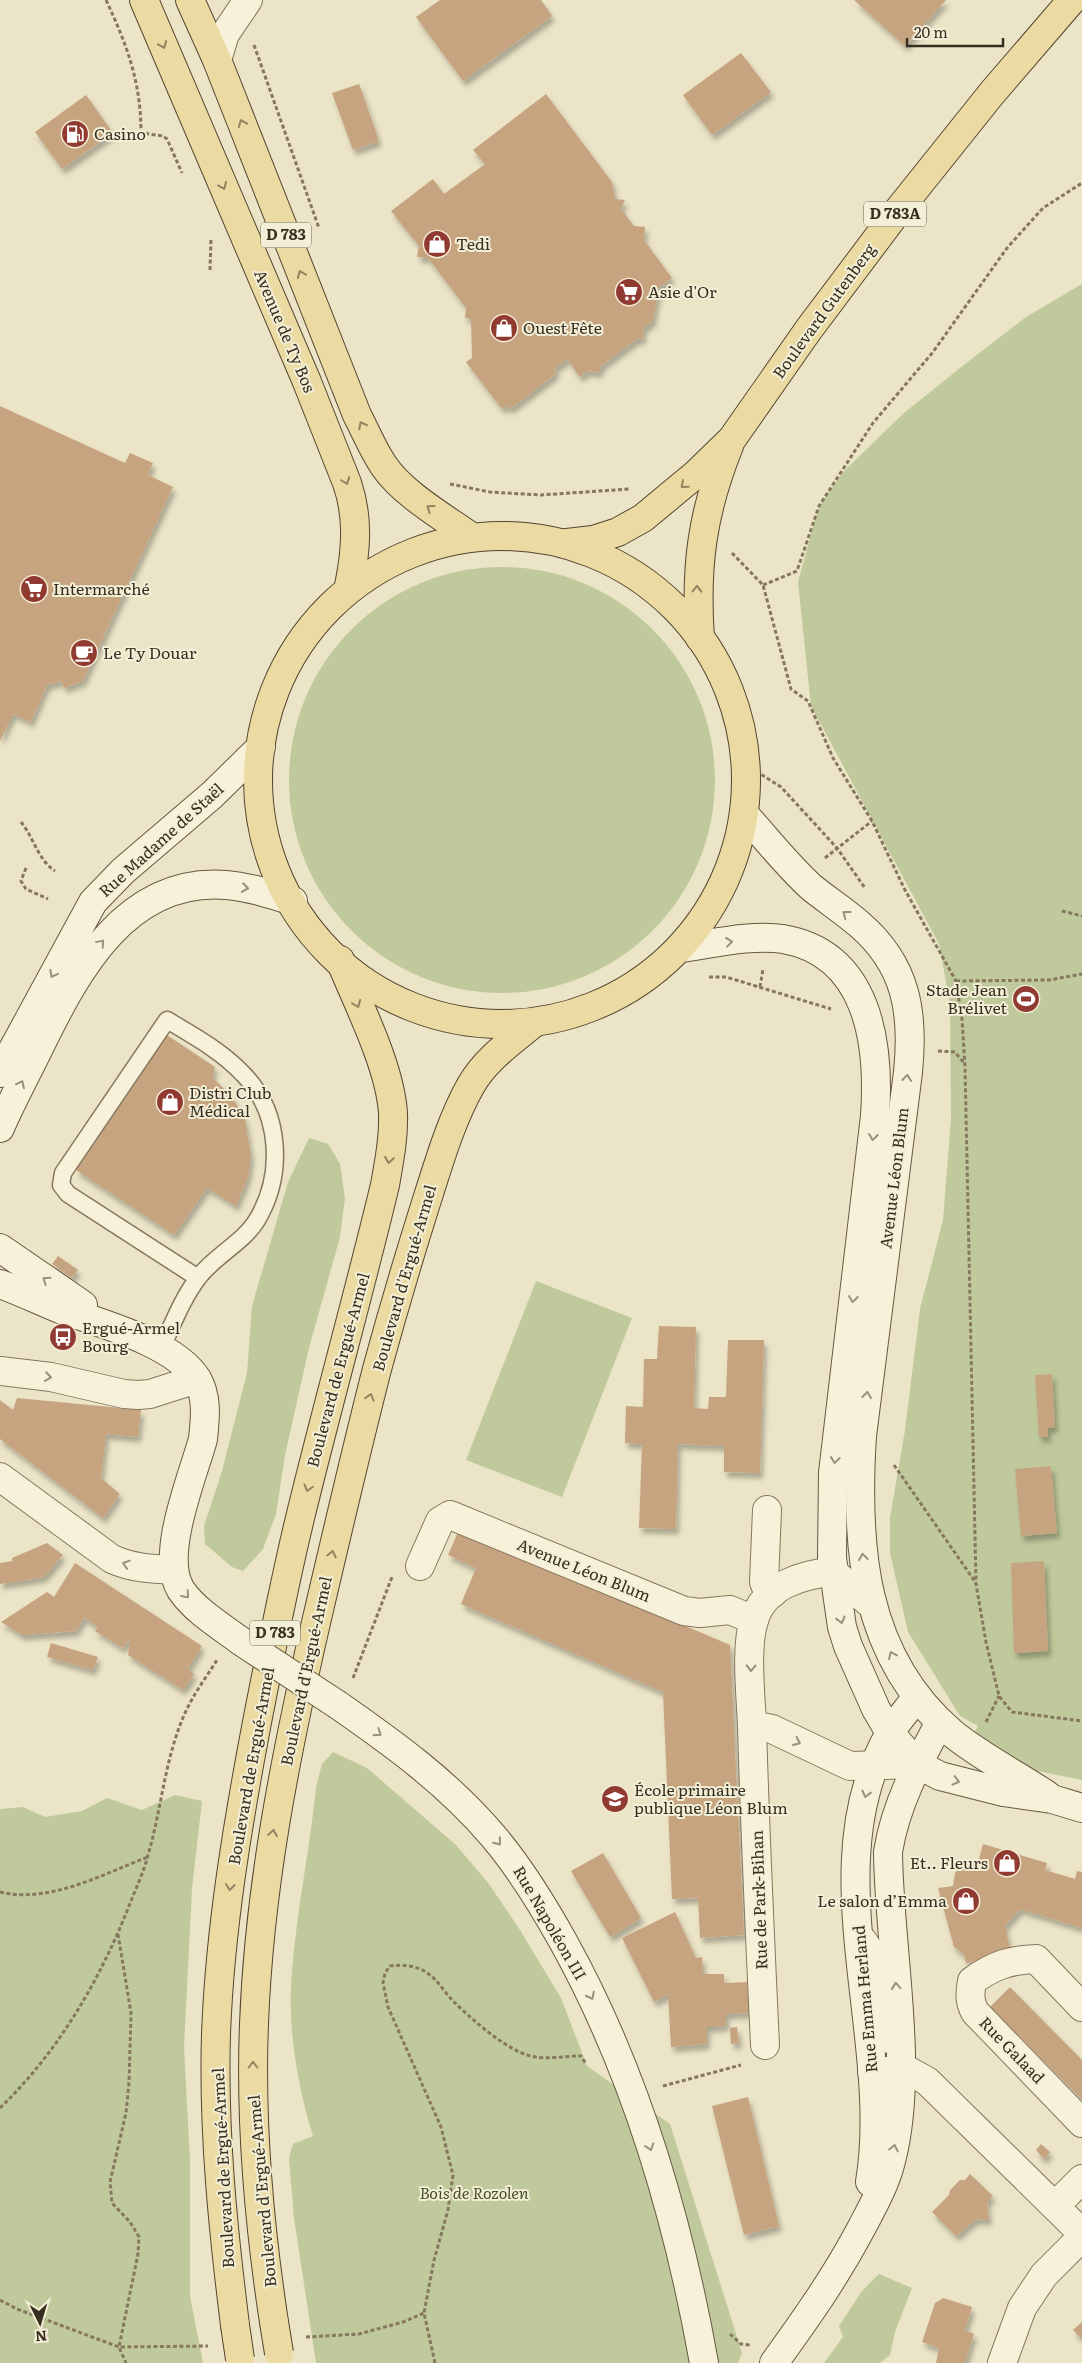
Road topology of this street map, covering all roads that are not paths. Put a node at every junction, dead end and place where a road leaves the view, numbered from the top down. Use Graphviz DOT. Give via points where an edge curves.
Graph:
graph roads {
  1 [pos="144,0"];
  2 [pos="190,0"];
  3 [pos="248,0"];
  4 [pos="1072,0"];
  5 [pos="217,60"];
  6 [pos="732,439"];
  7 [pos="470,536"];
  8 [pos="563,543"];
  9 [pos="350,586"];
  10 [pos="700,638"];
  11 [pos="261,747"];
  12 [pos="744,814"];
  13 [pos="293,901"];
  14 [pos="681,948"];
  15 [pos="340,959"];
  16 [pos="534,1023"];
  17 [pos="0,1073"];
  18 [pos="0,1128"];
  19 [pos="0,1248"];
  20 [pos="198,1278"];
  21 [pos="0,1284"];
  22 [pos="115,1328"];
  23 [pos="162,1349"];
  24 [pos="0,1371"];
  25 [pos="198,1379"];
  26 [pos="0,1477"];
  27 [pos="767,1510"];
  28 [pos="420,1566"];
  29 [pos="174,1570"];
  30 [pos="833,1572"];
  31 [pos="773,1593"];
  32 [pos="872,1605"];
  33 [pos="754,1620"];
  34 [pos="917,1697"];
  35 [pos="940,1722"];
  36 [pos="752,1725"];
  37 [pos="890,1733"];
  38 [pos="918,1764"];
  39 [pos="875,1765"];
  40 [pos="1052,1799"];
  41 [pos="1082,1808"];
  42 [pos="1082,2007"];
  43 [pos="756,2054"];
  44 [pos="886,2070"];
  45 [pos="1082,2123"];
  46 [pos="1082,2179"];
  47 [pos="1055,2206"];
  48 [pos="1082,2235"];
  49 [pos="796,2333"];
  50 [pos="287,2351"];
  51 [pos="241,2361"];
  52 [pos="704,2363"];
  53 [pos="774,2363"];
  54 [pos="784,2363"];
  55 [pos="1002,2363"];
  1 -- 9 [label="main road, Avenue de Ty Bos / D 783, one-way" via="303,373 353,500 356,548"];
  2 -- 5 [label="main road, D 783"];
  3 -- 5 [label="street" via="225,34"];
  4 -- 6 [label="main road, Boulevard Gutenberg / D 783A" via="900,208 824,308"];
  7 -- 5 [label="main road, D 783, one-way" via="420,500 385,468 357,415"];
  6 -- 8 [label="main road, Boulevard Gutenberg / D 783A, one-way" via="643,518 618,532 593,540"];
  10 -- 6 [label="main road, Boulevard Gutenberg / D 783A, one-way" via="698,560 719,470"];
  7 -- 8 [label="main road" via="513,536"];
  7 -- 9 [label="main road" via="406,554"];
  8 -- 10 [label="main road" via="603,558 640,579 673,606"];
  9 -- 11 [label="main road" via="308,628 287,659 270,694"];
  10 -- 12 [label="main road" via="730,692 741,733 745,764"];
  11 -- 13 [label="main road" via="260,814 270,852"];
  11 -- 17 [label="street, Rue Madame de Staël, one-way" via="212,795 123,870 93,902"];
  12 -- 14 [label="main road" via="733,860 713,904"];
  32 -- 12 [label="street, Avenue Léon Blum, one-way" via="859,1518 862,1444 908,1072 910,1021 902,983 882,947 861,925 802,878"];
  13 -- 15 [label="main road" via="315,933"];
  18 -- 13 [label="street, one-way" via="79,973 99,945 132,912 169,893 206,885 256,890"];
  14 -- 16 [label="main road" via="658,969 620,995 578,1013"];
  14 -- 30 [label="street, Avenue Léon Blum, one-way" via="767,938 808,946 850,979 869,1019 877,1088 833,1473"];
  15 -- 16 [label="main road" via="382,992 430,1016 481,1025"];
  15 -- 51 [label="main road, Boulevard de Ergué-Armel / D 783, one-way, bridge" via="379,1055 393,1112 391,1146 371,1244 298,1528 246,1780 232,1866 220,1977 216,2075 224,2234"];
  50 -- 16 [label="main road, Boulevard d'Ergué-Armel / D 783, one-way, bridge" via="274,2322 267,2275 254,2127 254,2024 261,1923 276,1815 293,1725 360,1436 394,1307 434,1177 472,1083 484,1066"];
  22 -- 19 [label="street, one-way"];
  20 -- 20 [label="lane" via="256,1221 270,1189 275,1143 265,1105 244,1074 200,1040 167,1020 63,1173 61,1185 68,1194"];
  20 -- 23 [label="lane"];
  21 -- 22 [label="street"];
  22 -- 23 [label="street"];
  23 -- 25 [label="street" via="184,1364"];
  24 -- 25 [label="street, one-way" via="51,1377 138,1395"];
  25 -- 29 [label="street" via="205,1410 204,1430 176,1536"];
  29 -- 26 [label="street, one-way" via="144,1569 112,1559"];
  27 -- 31 [label="street" via="764,1582"];
  28 -- 33 [label="street, Avenue Léon Blum" via="440,1521 450,1516 684,1611 730,1610"];
  29 -- 52 [label="street, Rue Napoléon III, one-way, bridge" via="182,1591 206,1614 242,1642 390,1741 433,1775 492,1835 521,1870 597,2006 635,2102 684,2258"];
  30 -- 31 [label="street" via="801,1577"];
  30 -- 32 [label="street, Avenue Léon Blum"];
  30 -- 37 [label="street, Avenue Léon Blum, one-way" via="848,1646"];
  31 -- 33 [label="street"];
  34 -- 32 [label="street, Avenue Léon Blum, one-way" via="894,1661"];
  33 -- 36 [label="street, one-way"];
  34 -- 35 [label="street, Avenue Léon Blum"];
  34 -- 37 [label="street, Rue Emma Herland"];
  35 -- 38 [label="street, Rue Emma Herland"];
  35 -- 40 [label="street, Avenue Léon Blum" via="972,1748"];
  36 -- 39 [label="street, Avenue Léon Blum, one-way" via="772,1730 850,1766"];
  36 -- 43 [label="street, Rue de Park-Bihan"];
  37 -- 38 [label="street, Avenue Léon Blum"];
  37 -- 39 [label="street, Rue Emma Herland"];
  38 -- 39 [label="street, Avenue Léon Blum"];
  38 -- 40 [label="street, Avenue Léon Blum, one-way" via="940,1776 1003,1792"];
  44 -- 38 [label="street, Rue Emma Herland, one-way" via="888,1852 892,1827"];
  39 -- 44 [label="street, Rue Emma Herland, one-way" via="865,1796 858,1845 856,1896 859,1936"];
  40 -- 41 [label="street, Avenue Léon Blum"];
  42 -- 45 [label="street, Rue Galaad" via="1036,1959 1013,1960 972,1981 970,2004 975,2012"];
  44 -- 47 [label="street" via="909,2071 927,2081"];
  44 -- 49 [label="street, Rue Emma Herland" via="863,2225 830,2284"];
  46 -- 47 [label="street"];
  47 -- 48 [label="street"];
  48 -- 55 [label="street" via="1044,2276 1022,2308"];
  49 -- 53 [label="street, Rue Emma Herland"];
  49 -- 54 [label="street, Rue Emma Herland"];
}
